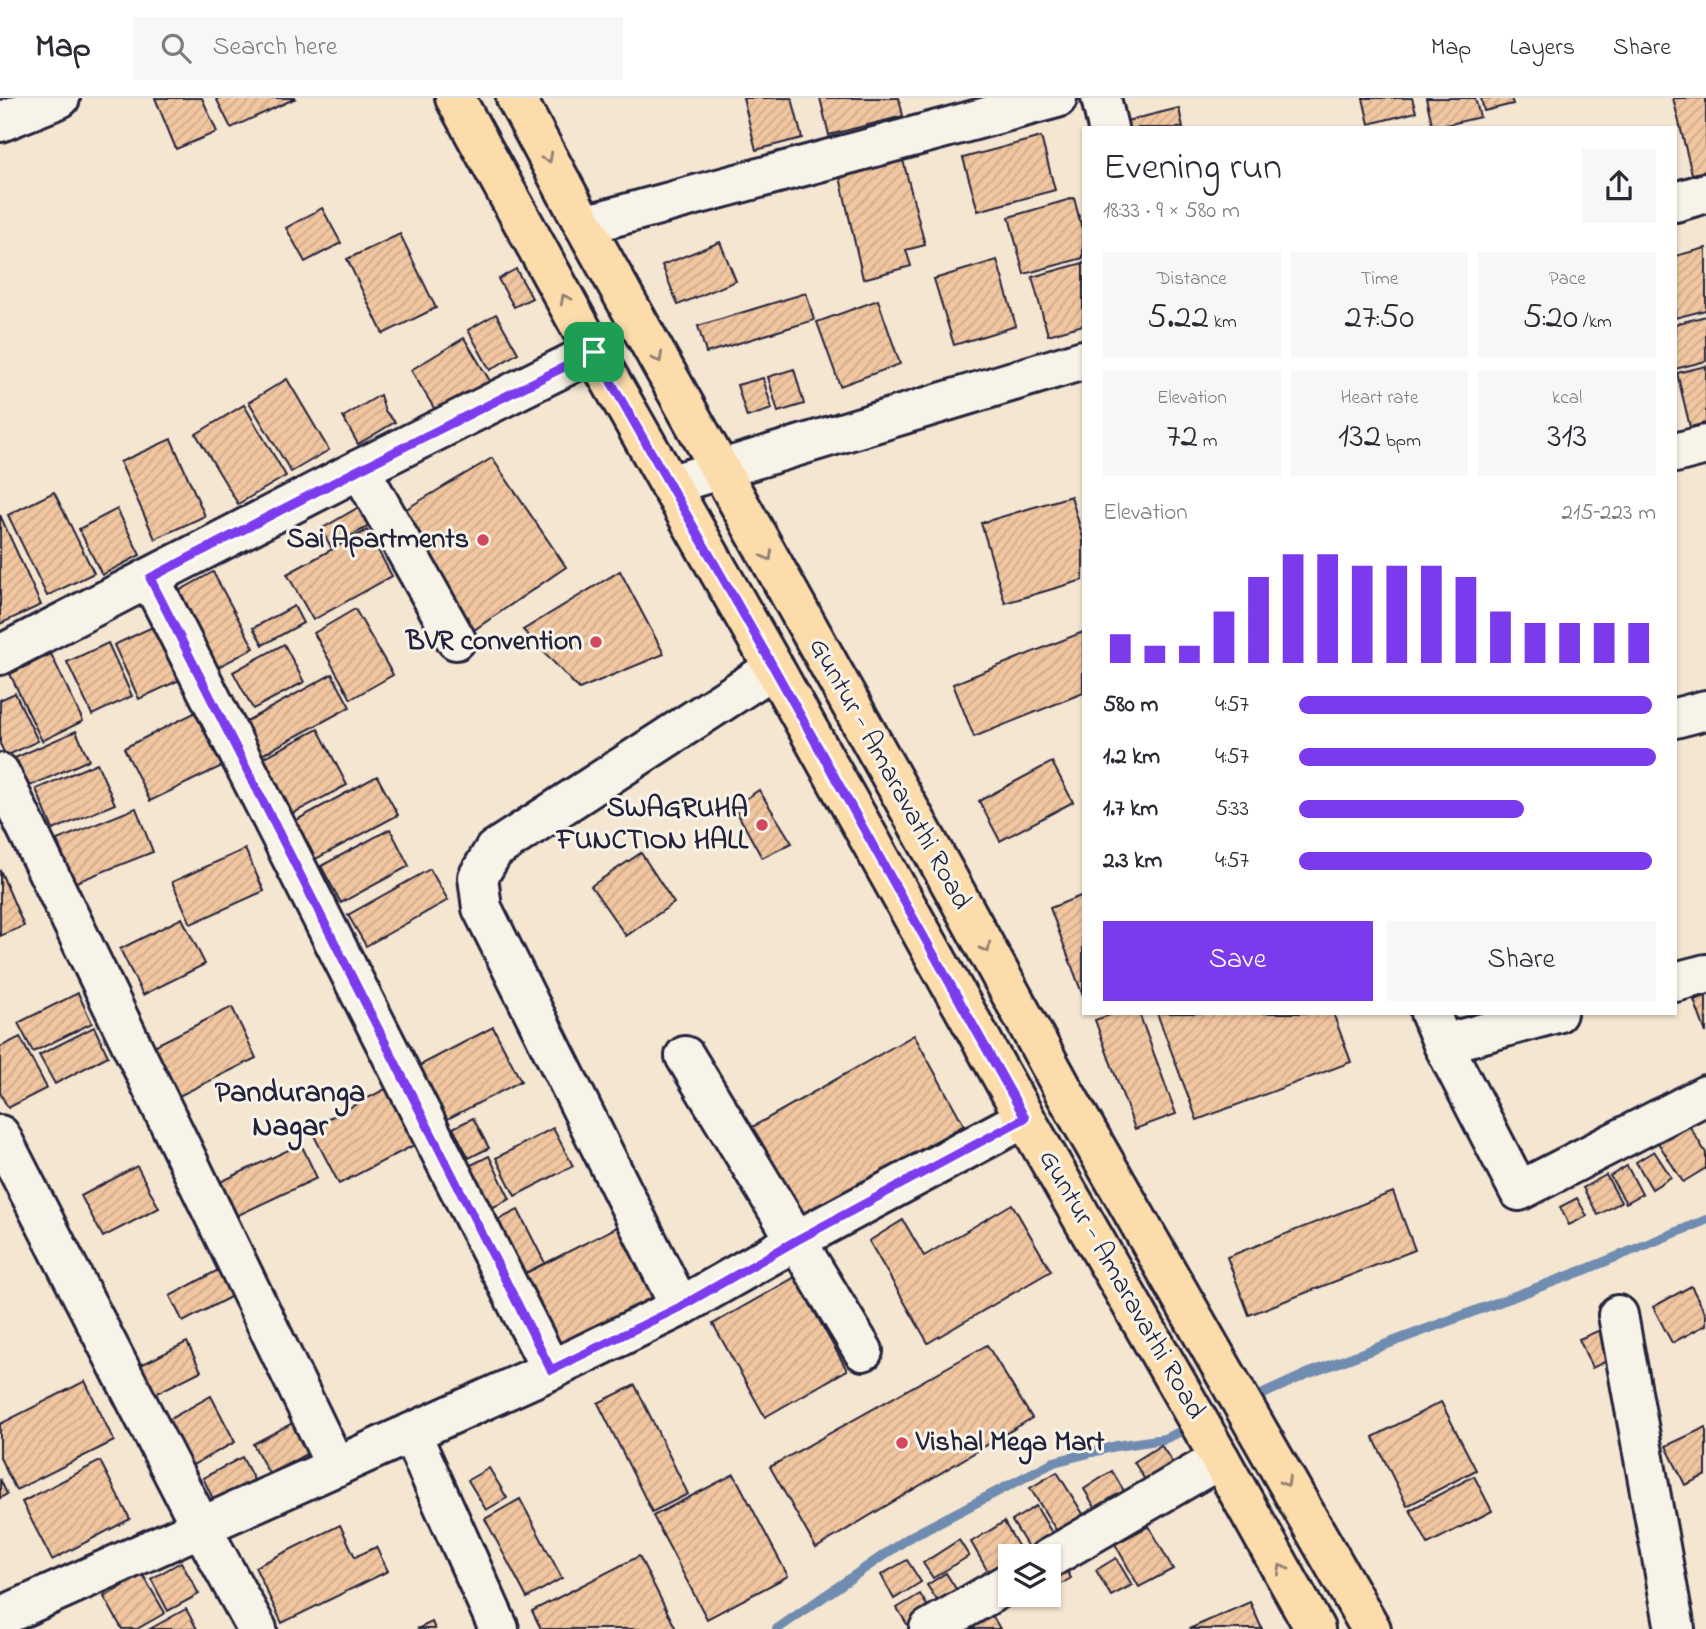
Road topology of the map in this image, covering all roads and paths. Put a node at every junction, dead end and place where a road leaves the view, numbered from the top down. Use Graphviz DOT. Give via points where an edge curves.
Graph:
graph roads {
  1 [pos="60,98"];
  2 [pos="455,98"];
  3 [pos="516,98"];
  4 [pos="1057,98"];
  5 [pos="1101,98"];
  6 [pos="0,122"];
  7 [pos="1108,126"];
  8 [pos="1706,193"];
  9 [pos="1677,201"];
  10 [pos="584,225"];
  11 [pos="594,352"];
  12 [pos="1082,360"];
  13 [pos="1706,445"];
  14 [pos="1677,452"];
  15 [pos="360,469"];
  16 [pos="720,471"];
  17 [pos="669,485"];
  18 [pos="150,578"];
  19 [pos="456,640"];
  20 [pos="0,655"];
  21 [pos="774,668"];
  22 [pos="1706,710"];
  23 [pos="1677,717"];
  24 [pos="0,773"];
  25 [pos="1706,974"];
  26 [pos="1677,981"];
  27 [pos="1542,1015"];
  28 [pos="1436,1028"];
  29 [pos="685,1056"];
  30 [pos="1706,1095"];
  31 [pos="1025,1118"];
  32 [pos="0,1135"];
  33 [pos="797,1240"];
  34 [pos="680,1307"];
  35 [pos="1618,1315"];
  36 [pos="863,1351"];
  37 [pos="551,1370"];
  38 [pos="411,1433"];
  39 [pos="1215,1450"];
  40 [pos="336,1467"];
  41 [pos="201,1527"];
  42 [pos="1061,1551"];
  43 [pos="998,1589"];
  44 [pos="0,1617"];
  45 [pos="257,1629"];
  46 [pos="499,1629"];
  47 [pos="929,1629"];
  48 [pos="1315,1629"];
  49 [pos="1371,1629"];
  50 [pos="1675,1629"];
  1 -- 6 [label="street"];
  11 -- 2 [label="main road, Guntur - Amaravathi Road, one-way"];
  3 -- 10 [label="main road, Guntur - Amaravathi Road, one-way"];
  4 -- 10 [label="street"];
  5 -- 7 [label="street"];
  8 -- 9 [label="street"];
  10 -- 16 [label="main road, Guntur - Amaravathi Road, one-way"];
  11 -- 15 [label="street"];
  11 -- 17 [label="main road, Guntur - Amaravathi Road"];
  12 -- 16 [label="street"];
  13 -- 14 [label="street"];
  15 -- 18 [label="street"];
  15 -- 19 [label="street"];
  16 -- 17 [label="street"];
  16 -- 49 [label="main road, Guntur - Amaravathi Road, one-way" via="1065,1093"];
  17 -- 21 [label="main road, Guntur - Amaravathi Road"];
  18 -- 20 [label="street"];
  18 -- 37 [label="street"];
  21 -- 31 [label="main road, Guntur - Amaravathi Road"];
  21 -- 34 [label="street" via="494,850 478,877 482,908"];
  22 -- 23 [label="street"];
  24 -- 40 [label="street"];
  25 -- 26 [label="street"];
  27 -- 28 [label="street"];
  28 -- 30 [label="street" via="1519,1191"];
  29 -- 33 [label="street"];
  31 -- 33 [label="street"];
  31 -- 39 [label="main road, Guntur - Amaravathi Road"];
  32 -- 41 [label="street"];
  33 -- 34 [label="street"];
  33 -- 36 [label="street"];
  34 -- 37 [label="street"];
  35 -- 50 [label="street"];
  37 -- 38 [label="street"];
  38 -- 40 [label="street"];
  38 -- 46 [label="street"];
  39 -- 42 [label="street"];
  48 -- 39 [label="main road, Guntur - Amaravathi Road, one-way"];
  40 -- 41 [label="street"];
  41 -- 44 [label="street"];
  41 -- 45 [label="street"];
  43 -- 47 [label="street"];
}
